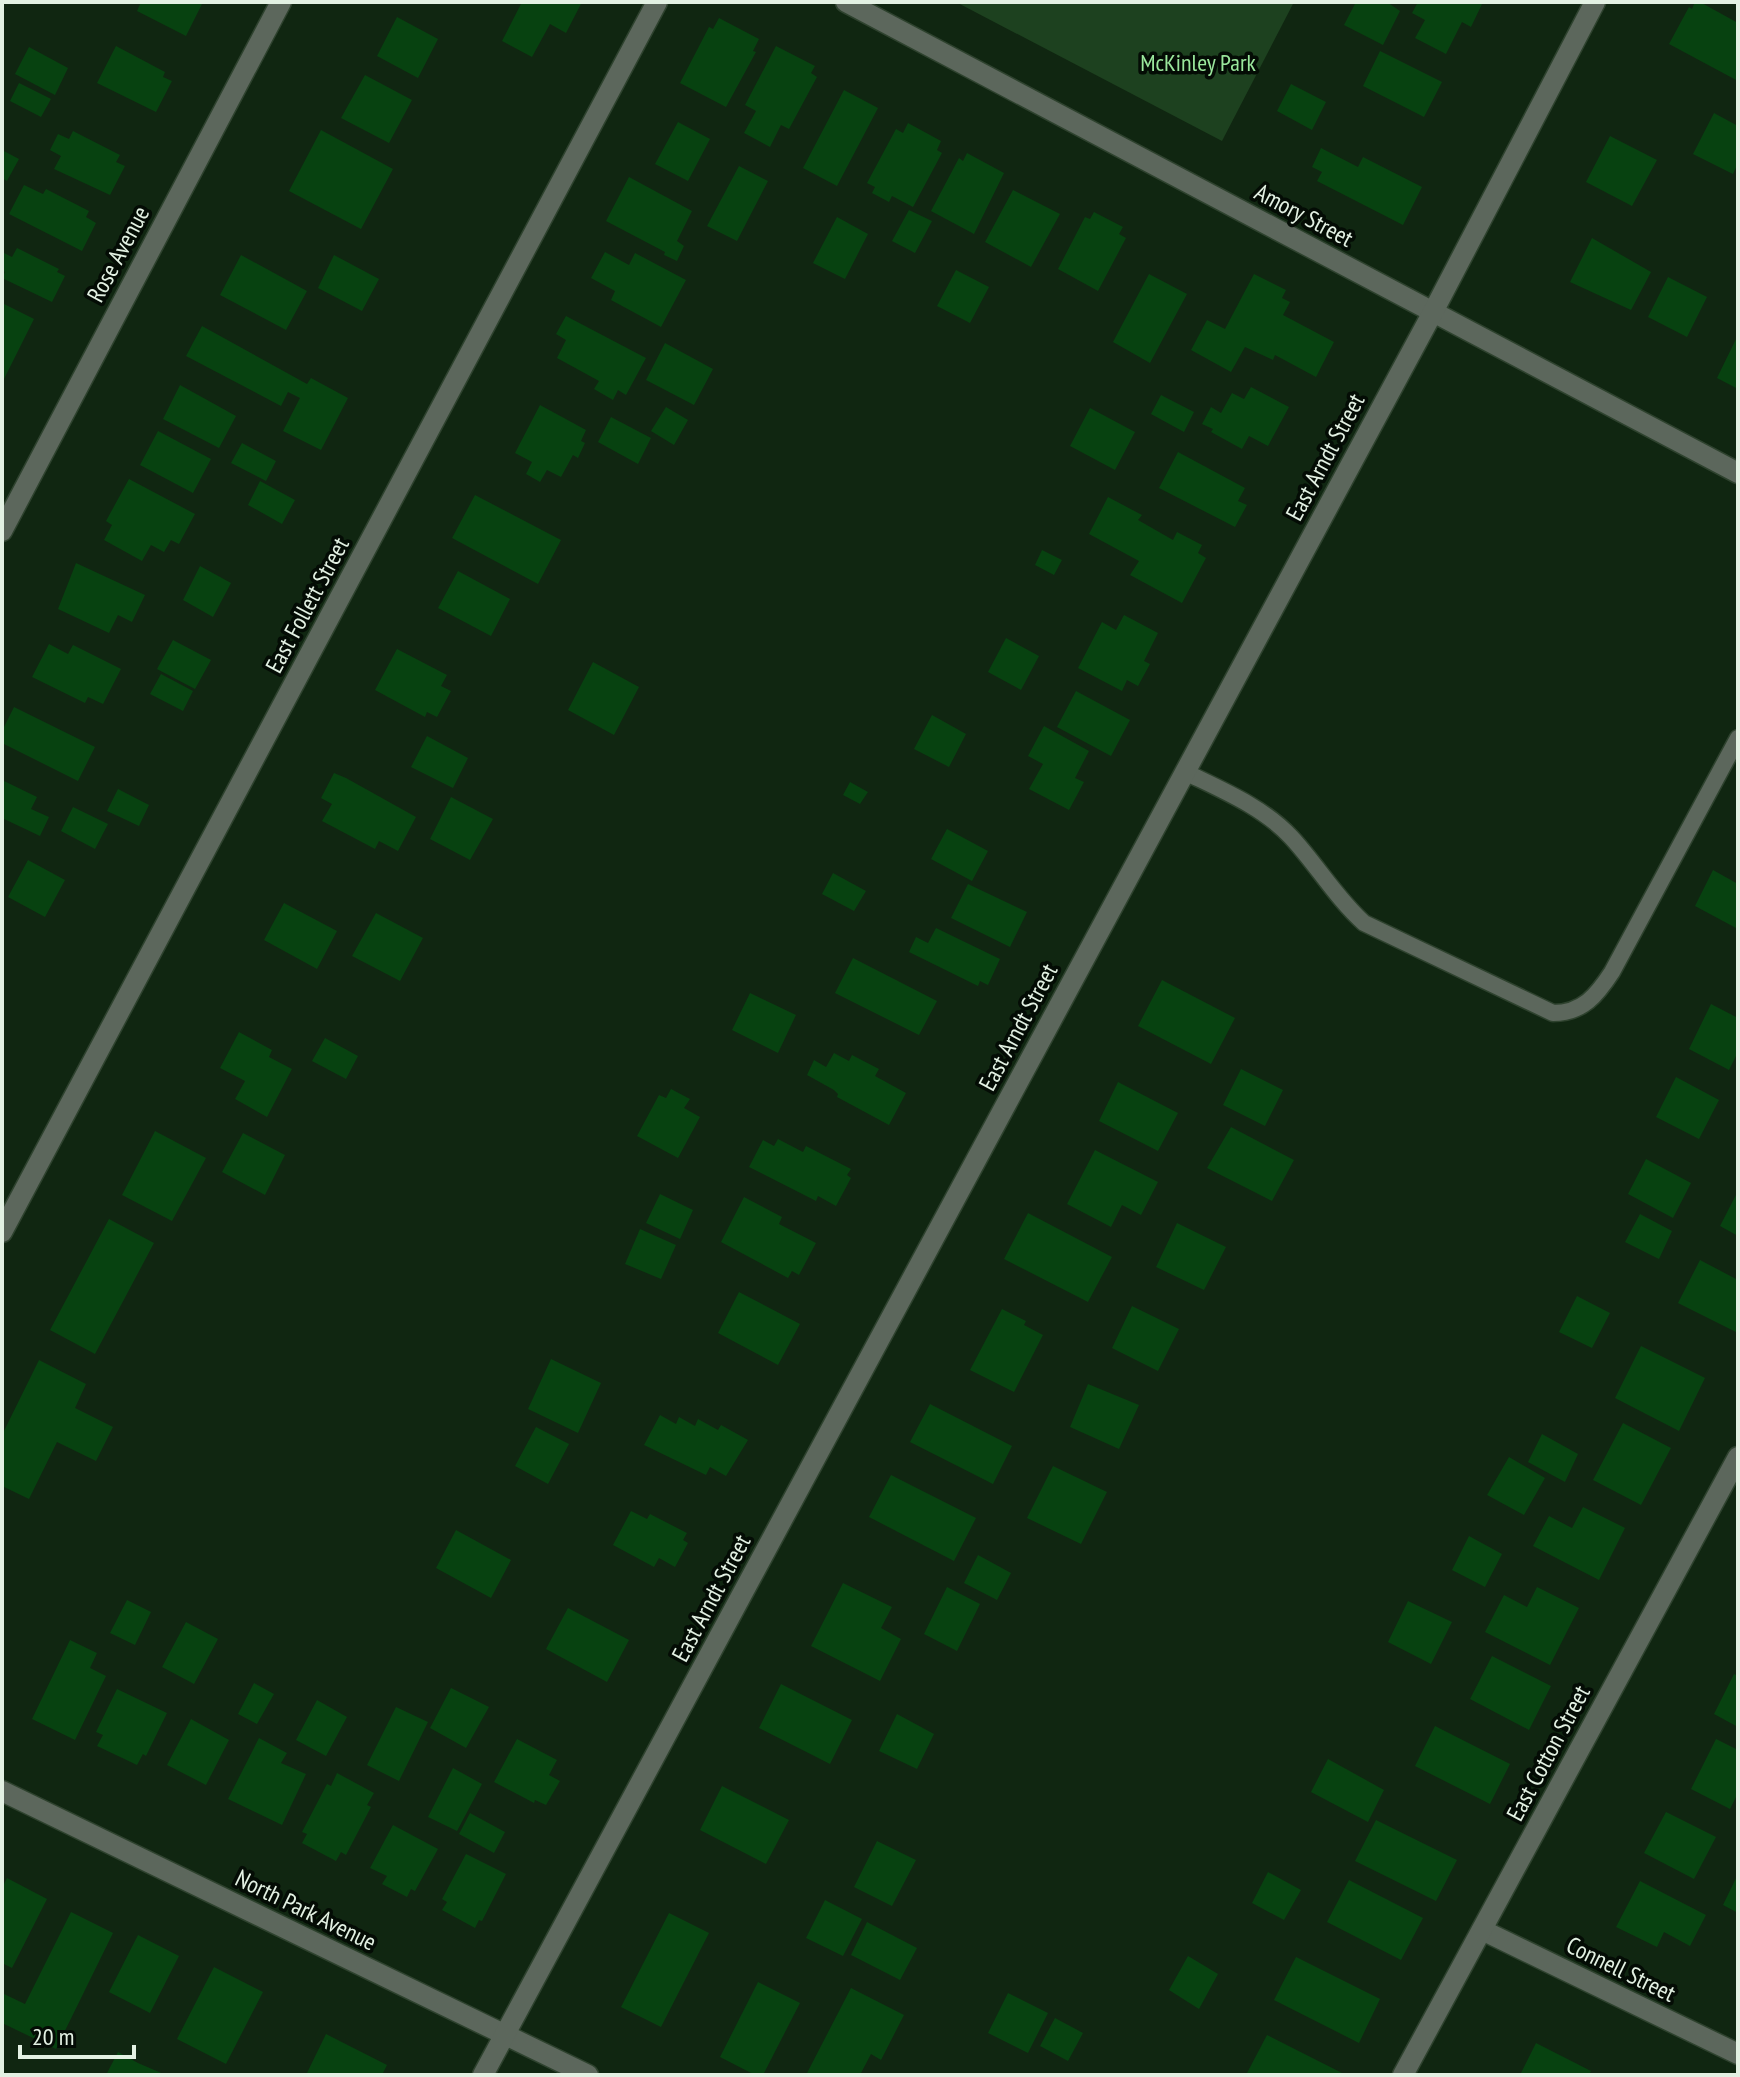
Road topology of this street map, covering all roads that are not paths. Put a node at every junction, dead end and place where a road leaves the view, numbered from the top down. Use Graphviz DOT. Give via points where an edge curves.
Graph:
graph roads {
  1 [pos="281,2"];
  2 [pos="657,2"];
  3 [pos="846,2"];
  4 [pos="1595,2"];
  5 [pos="1433,312"];
  6 [pos="1738,473"];
  7 [pos="2,531"];
  8 [pos="1738,738"];
  9 [pos="1185,772"];
  10 [pos="2,1232"];
  11 [pos="1738,1457"];
  12 [pos="2,1791"];
  13 [pos="1482,1930"];
  14 [pos="505,2035"];
  15 [pos="1738,2054"];
  16 [pos="483,2075"];
  17 [pos="588,2075"];
  18 [pos="1403,2075"];
  1 -- 7 [label="street, Rose Avenue"];
  2 -- 10 [label="street, East Follett Street"];
  3 -- 5 [label="street, Amory Street"];
  4 -- 5 [label="street, East Arndt Street"];
  5 -- 6 [label="street, Amory Street"];
  5 -- 9 [label="street, East Arndt Street"];
  8 -- 9 [label="lane" via="1612,972 1592,999 1566,1013 1553,1013 1364,923 1272,820"];
  9 -- 14 [label="street, East Arndt Street"];
  11 -- 13 [label="street, East Cotton Street"];
  12 -- 14 [label="street, North Park Avenue"];
  13 -- 15 [label="street, Connell Street"];
  13 -- 18 [label="street, East Cotton Street"];
  14 -- 16 [label="street, East Arndt Street"];
  14 -- 17 [label="street, North Park Avenue"];
}
